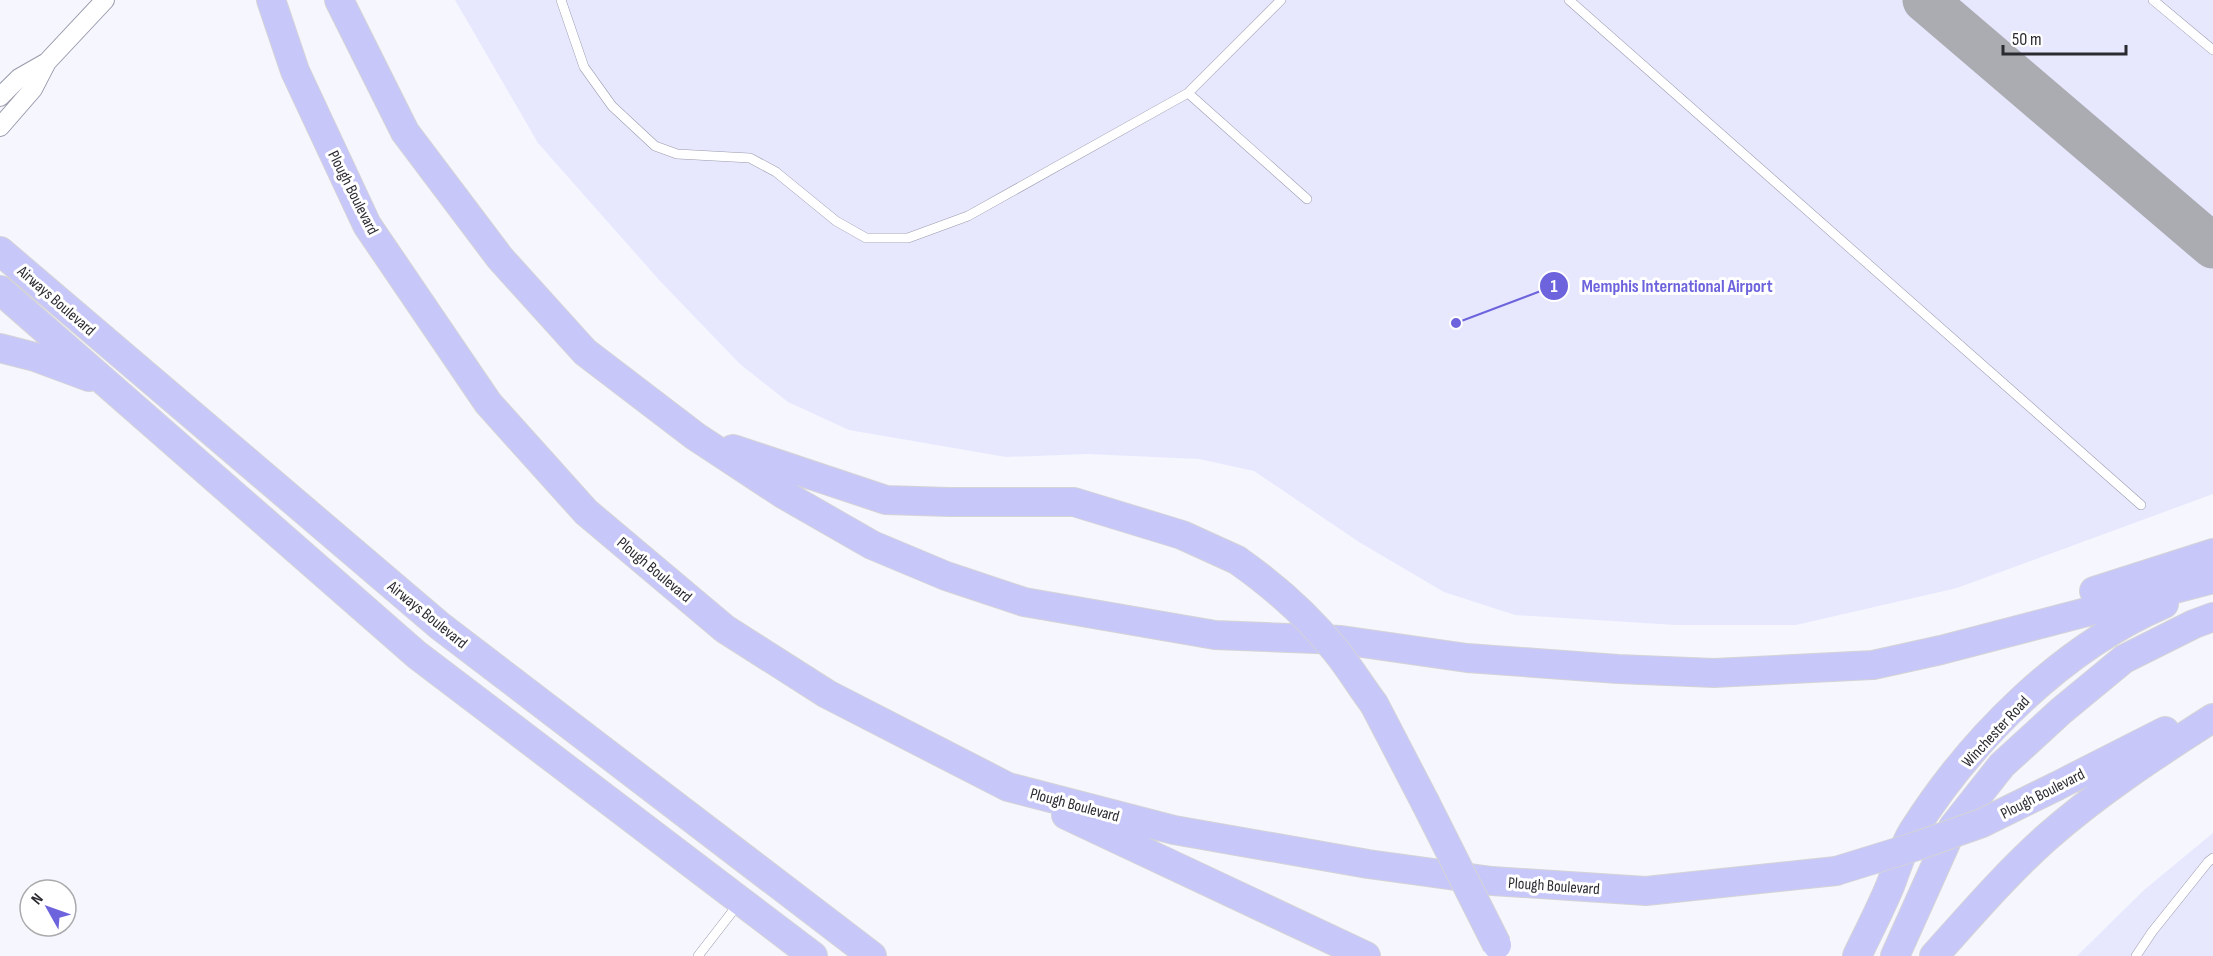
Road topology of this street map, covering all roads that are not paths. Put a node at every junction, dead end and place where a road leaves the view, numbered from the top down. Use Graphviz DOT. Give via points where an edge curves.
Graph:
graph roads {
  1 [pos="105,0"];
  2 [pos="271,0"];
  3 [pos="339,0"];
  4 [pos="561,0"];
  5 [pos="1281,0"];
  6 [pos="1569,0"];
  7 [pos="2152,0"];
  8 [pos="2213,50"];
  9 [pos="47,62"];
  10 [pos="1188,93"];
  11 [pos="0,97"];
  12 [pos="0,127"];
  13 [pos="1307,199"];
  14 [pos="0,251"];
  15 [pos="0,290"];
  16 [pos="0,348"];
  17 [pos="104,383"];
  18 [pos="695,436"];
  19 [pos="2141,505"];
  20 [pos="2213,553"];
  21 [pos="2213,581"];
  22 [pos="2213,617"];
  23 [pos="1941,650"];
  24 [pos="2213,707"];
  25 [pos="2213,718"];
  26 [pos="1008,786"];
  27 [pos="2213,858"];
  28 [pos="741,901"];
  29 [pos="1501,950"];
  30 [pos="698,956"];
  31 [pos="813,956"];
  32 [pos="872,956"];
  33 [pos="1365,956"];
  34 [pos="1857,956"];
  35 [pos="1895,956"];
  36 [pos="1934,956"];
  37 [pos="2136,956"];
  1 -- 9 [label="street"];
  2 -- 26 [label="main road, Plough Boulevard" via="295,71 367,225 488,403 586,512 725,628 827,694"];
  3 -- 18 [label="main road" via="405,132 500,258 585,352"];
  4 -- 10 [label="lane" via="584,67 612,106 655,146 677,154 750,158 776,172 836,221 866,238 908,238 968,216"];
  5 -- 10 [label="lane"];
  6 -- 19 [label="lane"];
  7 -- 8 [label="lane"];
  9 -- 11 [label="street" via="19,78"];
  9 -- 12 [label="street" via="33,89"];
  10 -- 13 [label="lane"];
  14 -- 32 [label="main road, Airways Boulevard" via="440,626"];
  15 -- 17 [label="main road, Airways Boulevard"];
  16 -- 17 [label="main road"];
  17 -- 28 [label="main road, Airways Boulevard" via="417,655"];
  18 -- 23 [label="main road" via="783,494 872,545 946,576 1024,602 1120,620 1215,635 1341,640 1467,658 1714,673 1873,665"];
  18 -- 29 [label="main road, bridge" via="886,500 1074,502 1182,535 1237,560 1269,582 1306,617 1374,704"];
  20 -- 23 [label="main road" via="2010,618"];
  21 -- 23 [label="main road"];
  21 -- 34 [label="main road, Winchester Road" via="2146,612 2100,639 2051,674 2005,715 1912,833"];
  22 -- 35 [label="main road, Winchester Road" via="2124,659 2002,765 1953,827"];
  24 -- 26 [label="main road, Plough Boulevard, bridge" via="1982,823 1917,846 1836,871 1646,891 1492,881 1368,864 1174,830"];
  25 -- 36 [label="main road" via="2108,788 2045,839"];
  26 -- 33 [label="main road"];
  27 -- 37 [label="lane"];
  28 -- 30 [label="lane"];
  28 -- 31 [label="main road, Airways Boulevard"];
}
